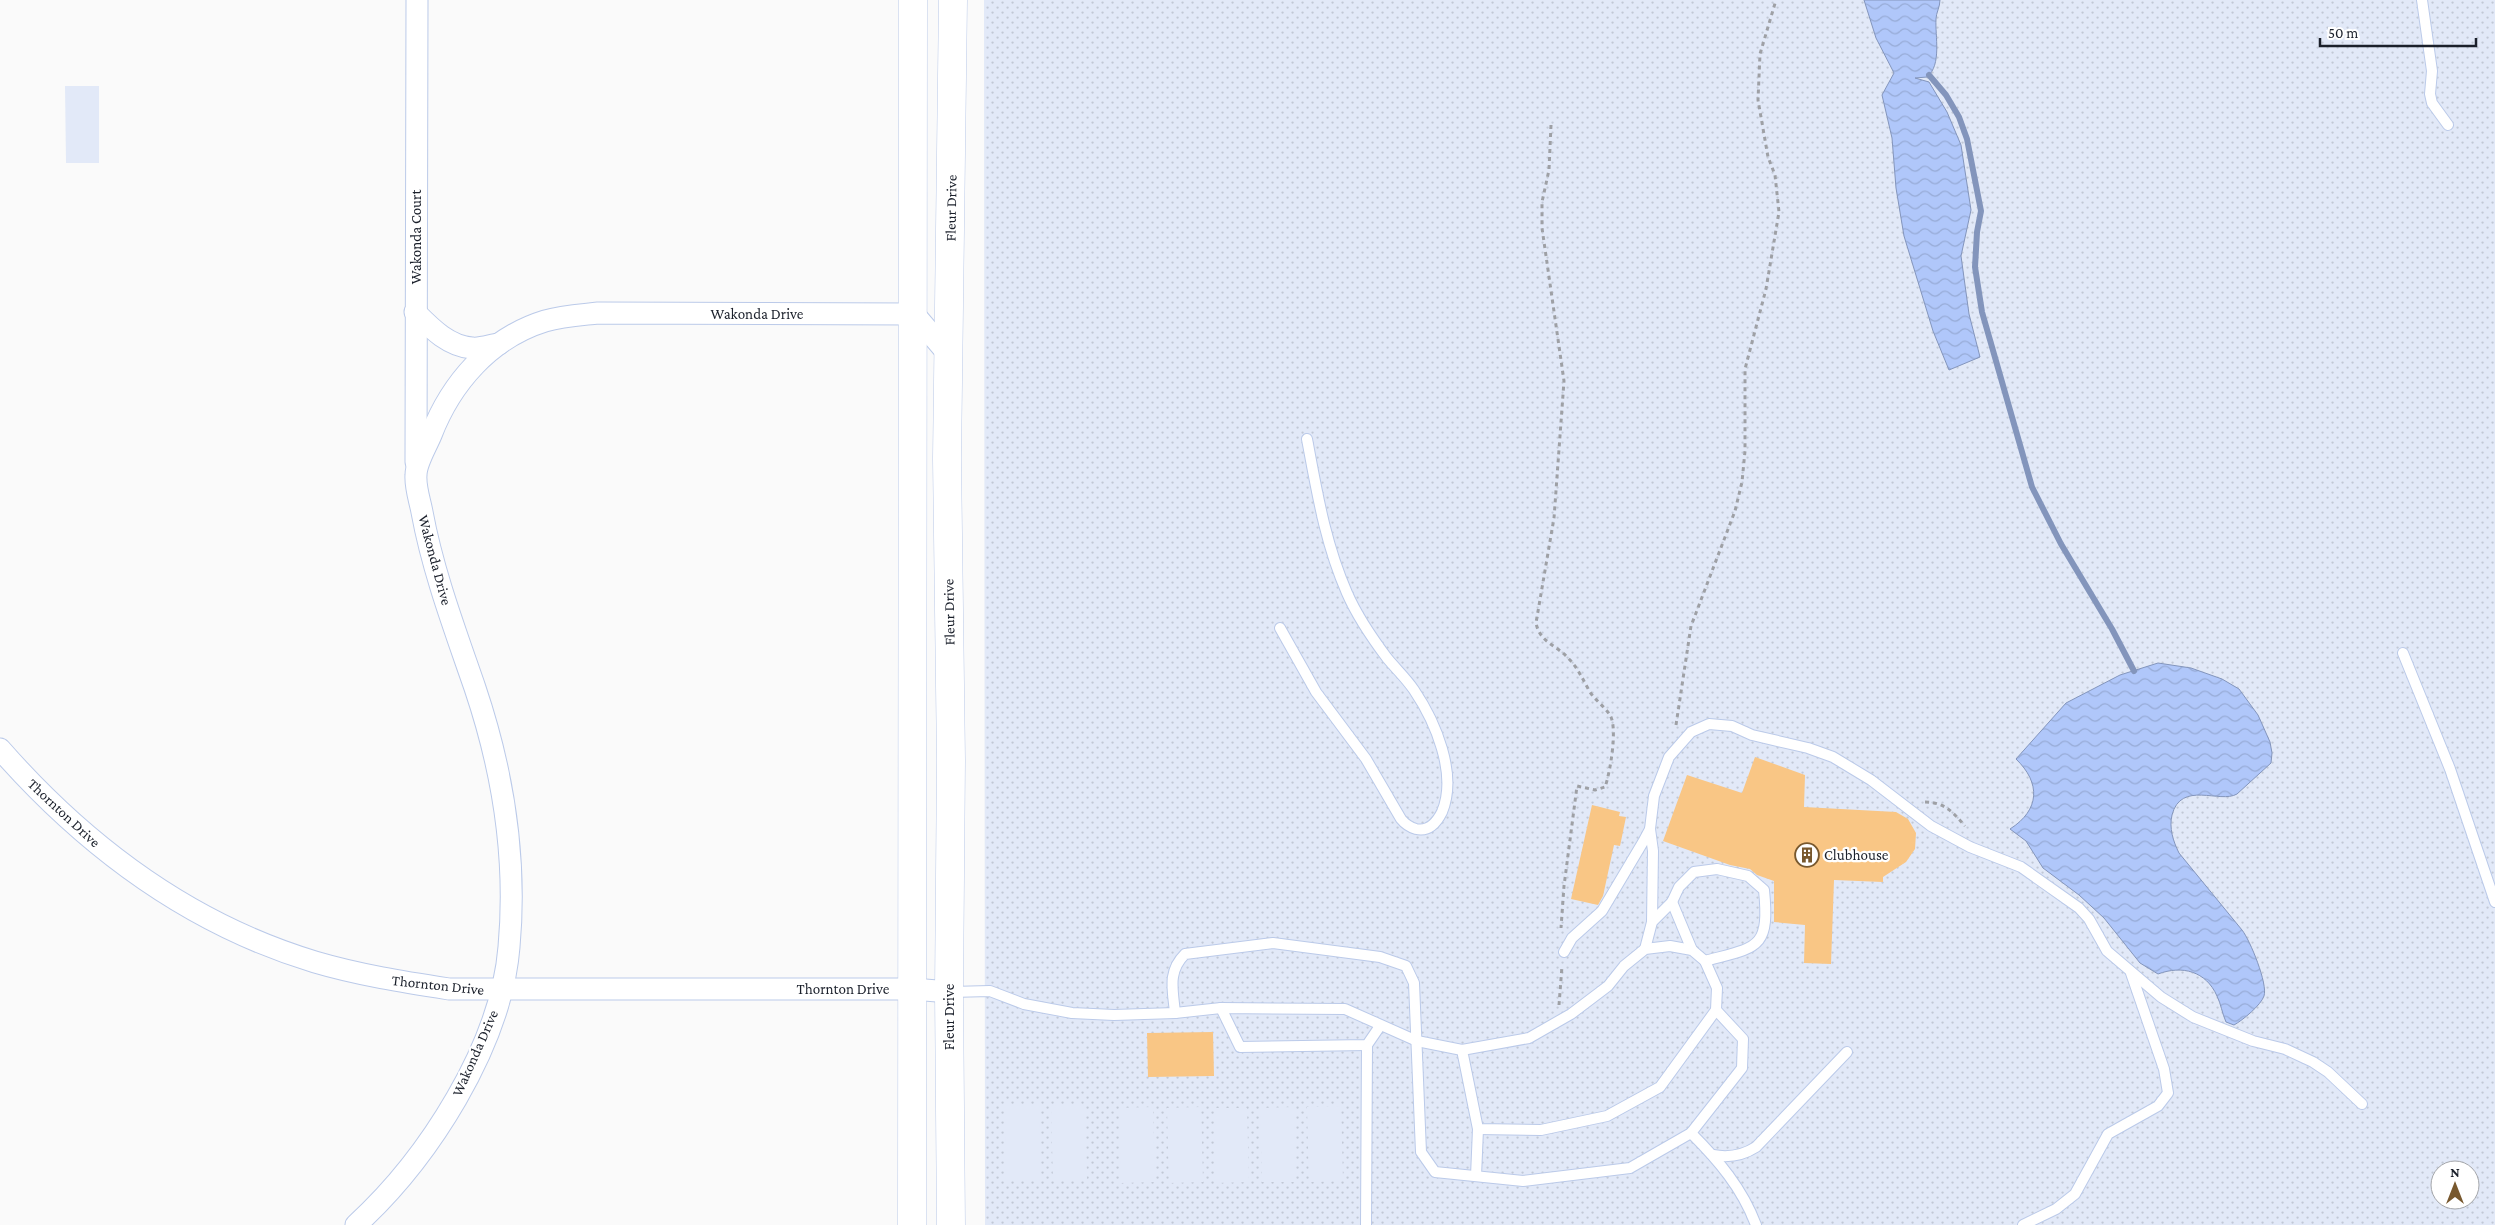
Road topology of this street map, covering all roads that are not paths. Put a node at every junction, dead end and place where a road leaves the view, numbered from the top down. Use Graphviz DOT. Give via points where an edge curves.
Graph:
graph roads {
  1 [pos="417,0"];
  2 [pos="913,0"];
  3 [pos="953,0"];
  4 [pos="2422,0"];
  5 [pos="2448,126"];
  6 [pos="416,312"];
  7 [pos="914,314"];
  8 [pos="500,344"];
  9 [pos="949,355"];
  10 [pos="1307,439"];
  11 [pos="416,474"];
  12 [pos="1280,628"];
  13 [pos="2403,653"];
  14 [pos="0,749"];
  15 [pos="1650,829"];
  16 [pos="1672,902"];
  17 [pos="2495,902"];
  18 [pos="1652,922"];
  19 [pos="1645,949"];
  20 [pos="1692,950"];
  21 [pos="1564,952"];
  22 [pos="1705,961"];
  23 [pos="2131,972"];
  24 [pos="913,989"];
  25 [pos="501,990"];
  26 [pos="949,992"];
  27 [pos="1221,1008"];
  28 [pos="1716,1010"];
  29 [pos="1176,1013"];
  30 [pos="1380,1026"];
  31 [pos="1417,1041"];
  32 [pos="1368,1045"];
  33 [pos="1462,1050"];
  34 [pos="1847,1052"];
  35 [pos="2362,1104"];
  36 [pos="1478,1129"];
  37 [pos="1691,1133"];
  38 [pos="1713,1155"];
  39 [pos="1476,1176"];
  40 [pos="356,1225"];
  41 [pos="912,1225"];
  42 [pos="951,1225"];
  43 [pos="1366,1225"];
  44 [pos="1756,1225"];
  45 [pos="2023,1225"];
  1 -- 6 [label="street, Wakonda Court"];
  2 -- 7 [label="main road"];
  3 -- 9 [label="main road, Fleur Drive"];
  4 -- 5 [label="lane" via="2432,71 2430,94 2432,103"];
  6 -- 8 [label="street" via="435,332 454,344 473,349"];
  6 -- 11 [label="street, Wakonda Court"];
  7 -- 8 [label="street, Wakonda Drive" via="598,313 544,321"];
  7 -- 9 [label="street"];
  7 -- 24 [label="main road"];
  8 -- 11 [label="street, Wakonda Drive" via="468,371 446,400"];
  9 -- 26 [label="main road, Fleur Drive"];
  10 -- 12 [label="lane" via="1322,519 1347,594 1366,628 1422,703 1440,748 1447,776 1447,794 1431,827 1419,830 1401,818 1366,759 1316,692"];
  11 -- 25 [label="street, Wakonda Drive" via="426,535 480,703 497,764 508,826 512,889 510,941"];
  13 -- 17 [label="lane" via="2450,768"];
  14 -- 25 [label="street, Thornton Drive" via="77,829 131,871 189,908 250,938 315,962 381,979 449,989"];
  15 -- 18 [label="lane" via="1653,852"];
  15 -- 21 [label="lane" via="1602,911 1572,938"];
  15 -- 23 [label="lane" via="1654,796 1672,754 1691,732 1709,724 1732,726 1752,735 1808,748 1833,757 1870,780 1931,826 1970,847 2014,864 2066,897 2089,919 2107,952"];
  16 -- 18 [label="lane"];
  16 -- 20 [label="lane"];
  16 -- 22 [label="lane" via="1679,886 1694,872 1718,869 1748,876 1764,890 1764,935 1749,949"];
  18 -- 19 [label="lane"];
  19 -- 20 [label="lane" via="1670,946"];
  19 -- 33 [label="lane" via="1624,966 1608,986 1558,1022 1529,1038"];
  20 -- 22 [label="lane"];
  22 -- 28 [label="lane" via="1717,988"];
  23 -- 35 [label="lane" via="2193,1018 2253,1041 2285,1049 2313,1062"];
  23 -- 45 [label="lane" via="2164,1069 2168,1093 2158,1106 2108,1134 2075,1194 2056,1209"];
  24 -- 25 [label="street, Thornton Drive"];
  24 -- 26 [label="street, Thornton Drive"];
  24 -- 41 [label="main road"];
  25 -- 40 [label="street, Wakonda Drive" via="470,1073 442,1122 410,1168"];
  26 -- 29 [label="lane" via="990,991 1024,1004 1072,1013"];
  26 -- 42 [label="main road, Fleur Drive"];
  27 -- 29 [label="lane"];
  27 -- 30 [label="lane" via="1345,1009"];
  27 -- 32 [label="lane" via="1240,1047"];
  28 -- 36 [label="lane" via="1660,1086 1631,1104 1607,1116 1541,1130"];
  28 -- 37 [label="lane" via="1743,1039 1742,1068"];
  29 -- 31 [label="lane" via="1172,980 1175,964 1185,954 1273,943 1330,949 1380,957 1406,966 1414,983"];
  30 -- 31 [label="lane"];
  30 -- 32 [label="lane"];
  31 -- 33 [label="lane"];
  31 -- 39 [label="lane" via="1421,1152 1435,1172"];
  32 -- 43 [label="lane"];
  33 -- 36 [label="lane"];
  34 -- 38 [label="lane" via="1756,1147 1741,1155"];
  36 -- 39 [label="lane"];
  37 -- 38 [label="lane"];
  37 -- 39 [label="lane" via="1630,1168 1523,1181"];
  38 -- 44 [label="lane" via="1743,1196"];
}
